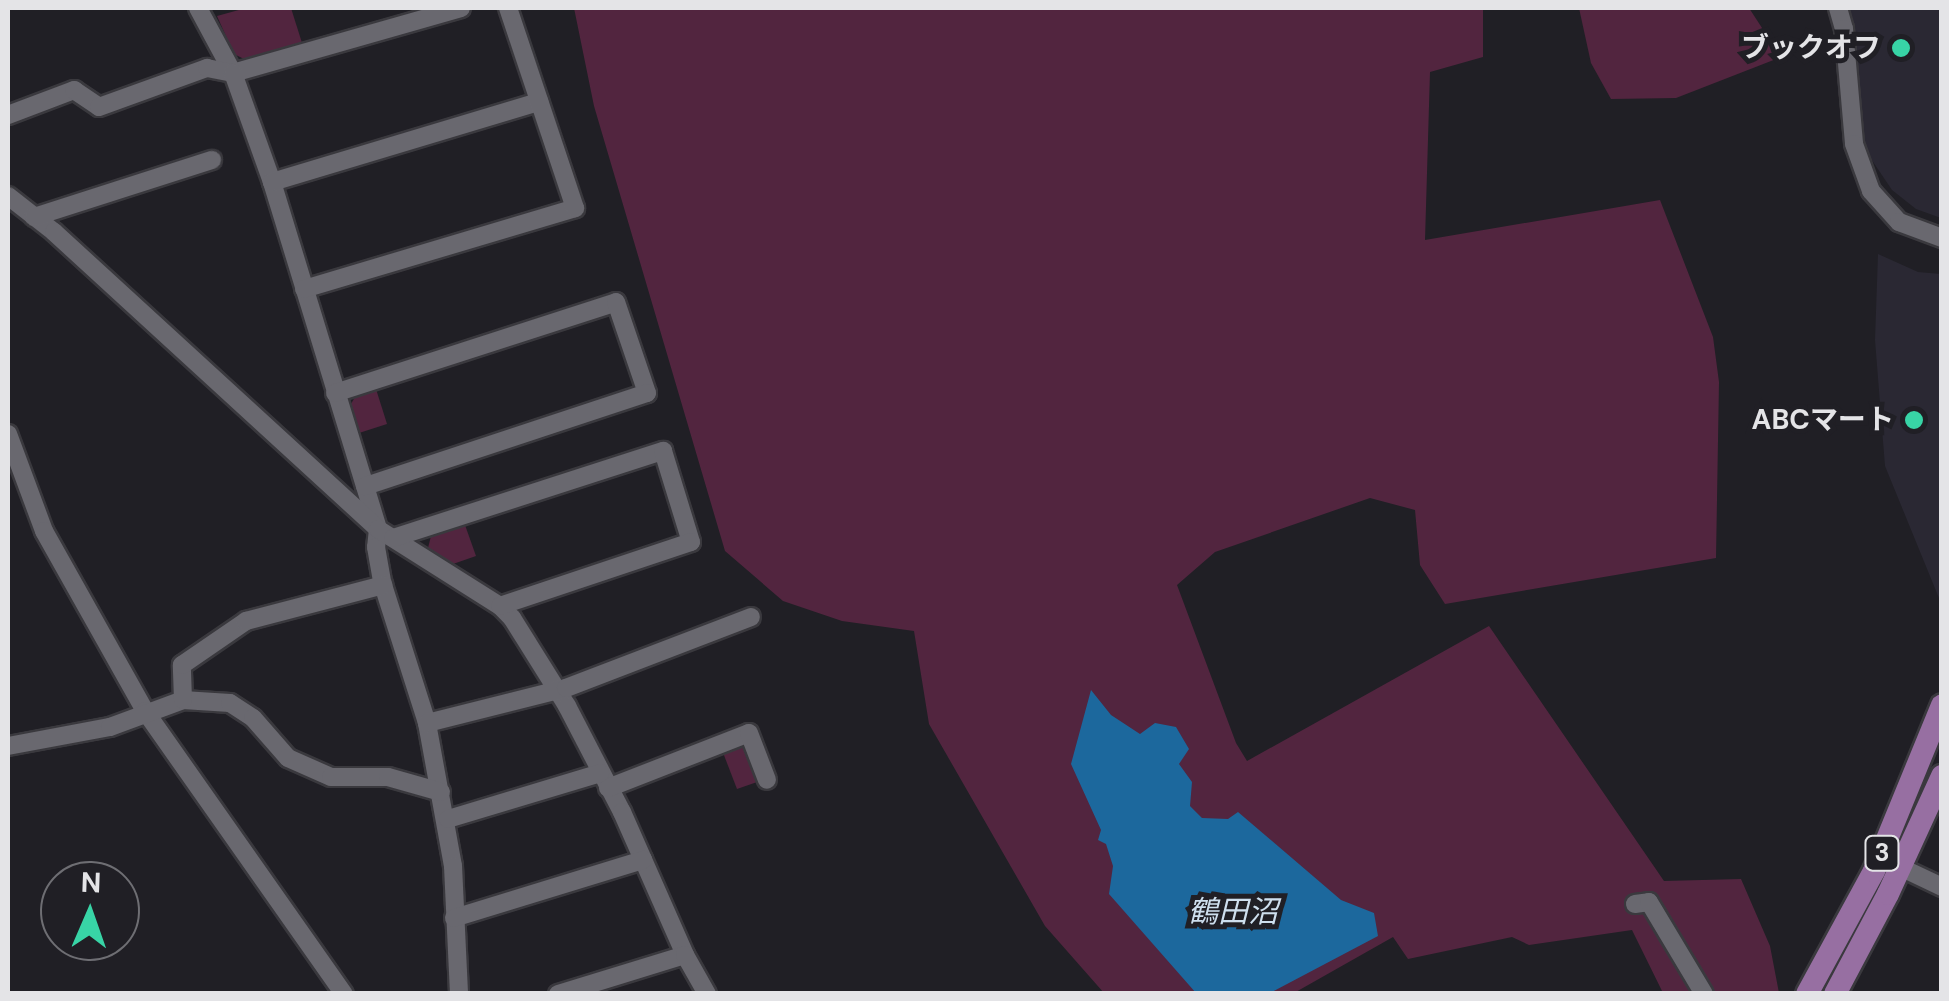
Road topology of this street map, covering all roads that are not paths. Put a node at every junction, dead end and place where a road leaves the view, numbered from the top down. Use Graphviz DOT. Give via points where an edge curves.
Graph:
graph roads {
  1 [pos="198,8"];
  2 [pos="461,8"];
  3 [pos="508,8"];
  4 [pos="1838,8"];
  5 [pos="233,74"];
  6 [pos="539,102"];
  7 [pos="8,115"];
  8 [pos="212,160"];
  9 [pos="272,182"];
  10 [pos="8,196"];
  11 [pos="34,217"];
  12 [pos="1942,238"];
  13 [pos="304,290"];
  14 [pos="336,393"];
  15 [pos="8,434"];
  16 [pos="364,486"];
  17 [pos="385,533"];
  18 [pos="383,584"];
  19 [pos="500,606"];
  20 [pos="751,617"];
  21 [pos="554,688"];
  22 [pos="183,700"];
  23 [pos="1942,705"];
  24 [pos="145,711"];
  25 [pos="427,723"];
  26 [pos="8,746"];
  27 [pos="1942,776"];
  28 [pos="604,780"];
  29 [pos="767,780"];
  30 [pos="441,792"];
  31 [pos="448,820"];
  32 [pos="643,860"];
  33 [pos="1900,866"];
  34 [pos="1942,887"];
  35 [pos="1634,904"];
  36 [pos="454,918"];
  37 [pos="685,955"];
  38 [pos="344,994"];
  39 [pos="459,994"];
  40 [pos="558,994"];
  41 [pos="707,994"];
  42 [pos="1704,994"];
  43 [pos="1806,994"];
  44 [pos="1835,994"];
  1 -- 5 [label="street"];
  2 -- 5 [label="street"];
  3 -- 6 [label="street"];
  4 -- 12 [label="street" via="1854,144 1871,191 1899,222"];
  5 -- 7 [label="street" via="207,68 99,107 74,90"];
  5 -- 9 [label="street"];
  6 -- 9 [label="street"];
  6 -- 13 [label="street" via="575,208"];
  8 -- 11 [label="street"];
  9 -- 13 [label="street"];
  10 -- 11 [label="street"];
  11 -- 17 [label="street"];
  13 -- 14 [label="street"];
  14 -- 16 [label="street"];
  14 -- 16 [label="street" via="616,302 646,394"];
  15 -- 24 [label="street" via="44,531"];
  16 -- 17 [label="street"];
  17 -- 18 [label="street" via="376,547"];
  17 -- 19 [label="street"];
  17 -- 19 [label="street" via="663,451 690,542"];
  18 -- 22 [label="street" via="246,622 182,665"];
  18 -- 25 [label="street"];
  19 -- 21 [label="street"];
  20 -- 21 [label="street"];
  21 -- 25 [label="street"];
  21 -- 28 [label="street"];
  22 -- 24 [label="street"];
  22 -- 30 [label="street" via="230,702 288,758 331,777 388,777"];
  23 -- 43 [label="main road, 3" via="1874,871"];
  24 -- 26 [label="street" via="110,726"];
  24 -- 38 [label="street"];
  25 -- 30 [label="street"];
  27 -- 33 [label="main road, 3"];
  28 -- 29 [label="street" via="749,733"];
  28 -- 31 [label="street"];
  28 -- 32 [label="street"];
  30 -- 31 [label="street"];
  31 -- 36 [label="street"];
  32 -- 36 [label="street"];
  32 -- 37 [label="street"];
  33 -- 34 [label="street"];
  33 -- 44 [label="main road, 3"];
  35 -- 42 [label="street" via="1649,902"];
  36 -- 39 [label="street"];
  37 -- 40 [label="street"];
  37 -- 41 [label="street"];
}
